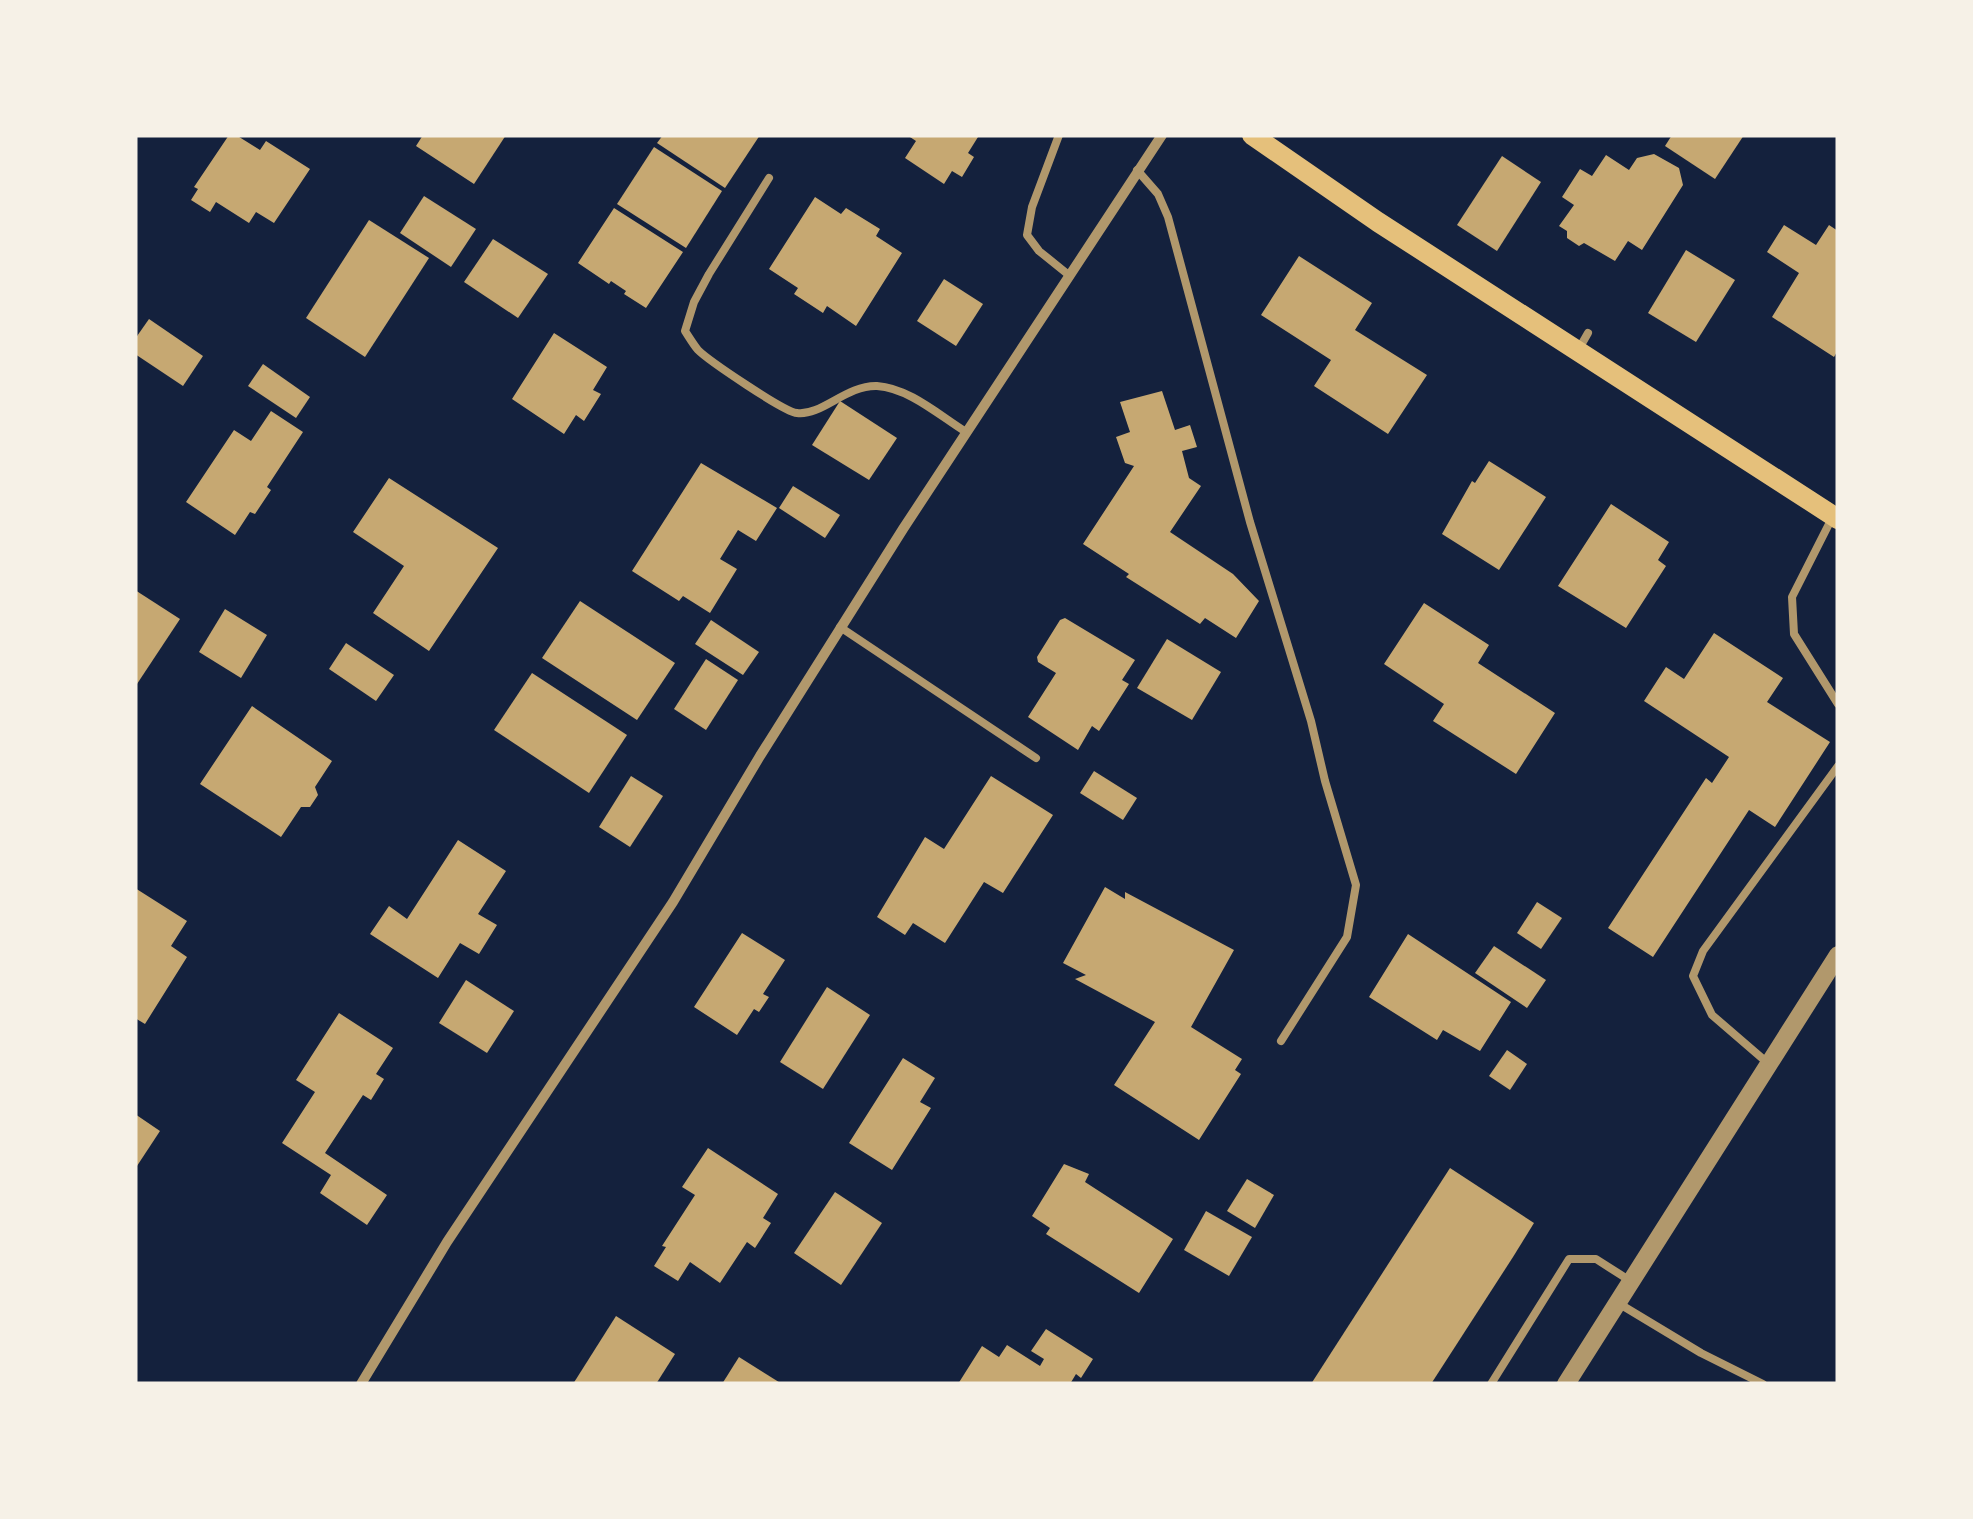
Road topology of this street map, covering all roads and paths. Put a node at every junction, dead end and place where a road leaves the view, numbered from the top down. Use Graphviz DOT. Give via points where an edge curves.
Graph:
graph roads {
  1 [pos="1059,135"];
  2 [pos="1162,135"];
  3 [pos="1252,135"];
  4 [pos="1137,170"];
  5 [pos="769,178"];
  6 [pos="1070,276"];
  7 [pos="966,432"];
  8 [pos="1836,517"];
  9 [pos="840,627"];
  10 [pos="1838,704"];
  11 [pos="1036,758"];
  12 [pos="1838,766"];
  13 [pos="1838,955"];
  14 [pos="1281,1041"];
  15 [pos="1770,1065"];
  16 [pos="1632,1282"];
  17 [pos="1618,1303"];
  18 [pos="361,1384"];
  19 [pos="1491,1384"];
  20 [pos="1566,1384"];
  21 [pos="1763,1384"];
  1 -- 6 [label="lane" via="1028,234"];
  2 -- 4 [label="street"];
  3 -- 8 [label="main road" via="1583,342"];
  4 -- 6 [label="street"];
  4 -- 14 [label="lane" via="1168,218 1356,884 1347,938"];
  5 -- 7 [label="lane" via="694,302 684,331 700,352 796,414 854,388 879,386 904,392"];
  6 -- 7 [label="street"];
  7 -- 9 [label="street"];
  8 -- 10 [label="lane" via="1792,597 1794,634"];
  9 -- 11 [label="lane"];
  9 -- 18 [label="street" via="673,902"];
  12 -- 15 [label="lane" via="1702,951 1693,976 1712,1015"];
  13 -- 15 [label="street"];
  15 -- 16 [label="street"];
  16 -- 17 [label="street"];
  16 -- 19 [label="lane" via="1596,1259 1569,1259"];
  17 -- 20 [label="street"];
  17 -- 21 [label="lane"];
}
